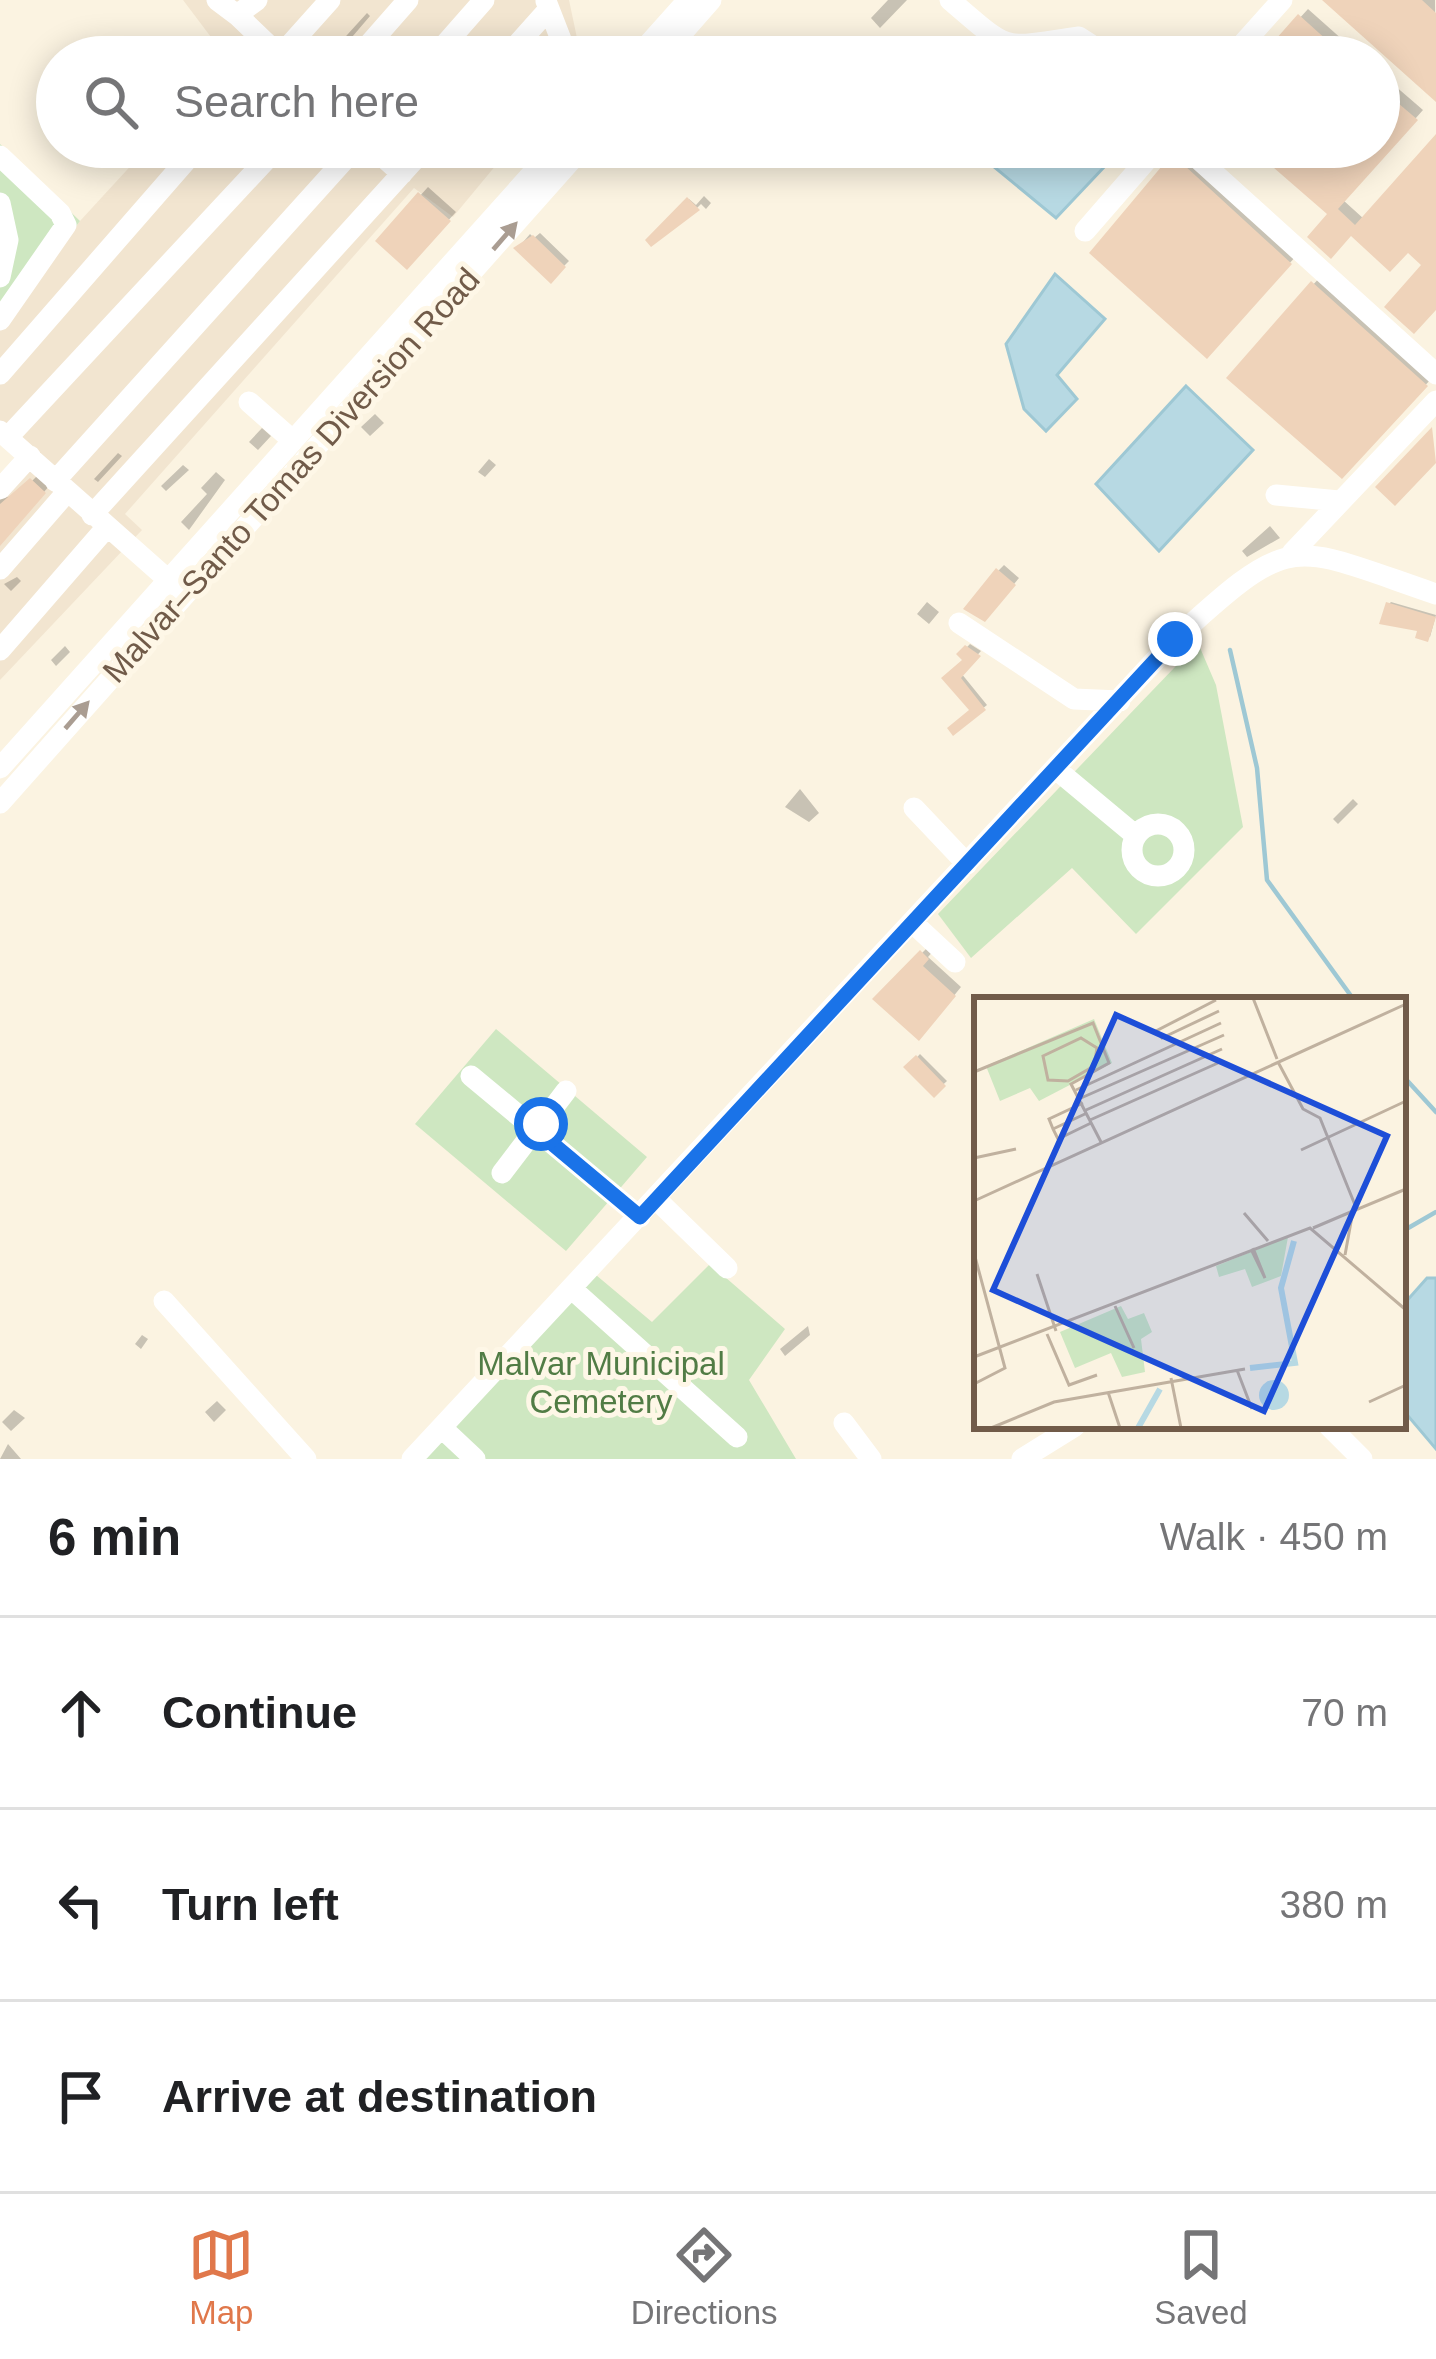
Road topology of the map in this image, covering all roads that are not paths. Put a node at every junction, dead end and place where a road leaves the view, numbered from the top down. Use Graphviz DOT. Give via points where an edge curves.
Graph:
graph roads {
  1 [pos="218,0"];
  2 [pos="257,0"];
  3 [pos="330,0"];
  4 [pos="409,0"];
  5 [pos="484,0"];
  6 [pos="688,0"];
  7 [pos="711,0"];
  8 [pos="950,0"];
  9 [pos="1282,0"];
  10 [pos="547,5"];
  11 [pos="237,15"];
  12 [pos="258,36"];
  13 [pos="298,36"];
  14 [pos="377,36"];
  15 [pos="452,36"];
  16 [pos="523,36"];
  17 [pos="559,36"];
  18 [pos="656,36"];
  19 [pos="679,36"];
  20 [pos="997,36"];
  21 [pos="1250,36"];
  22 [pos="0,156"];
  23 [pos="180,168"];
  24 [pos="258,168"];
  25 [pos="338,168"];
  26 [pos="395,168"];
  27 [pos="407,168"];
  28 [pos="537,168"];
  29 [pos="565,168"];
  30 [pos="1140,168"];
  31 [pos="1208,168"];
  32 [pos="402,174"];
  33 [pos="0,203"];
  34 [pos="1085,230"];
  35 [pos="0,277"];
  36 [pos="0,320"];
  37 [pos="0,374"];
  38 [pos="1436,374"];
  39 [pos="1436,401"];
  40 [pos="249,402"];
  41 [pos="4,434"];
  42 [pos="291,439"];
  43 [pos="30,456"];
  44 [pos="61,487"];
  45 [pos="0,489"];
  46 [pos="1276,495"];
  47 [pos="1339,502"];
  48 [pos="99,521"];
  49 [pos="1292,553"];
  50 [pos="0,569"];
  51 [pos="166,578"];
  52 [pos="184,593"];
  53 [pos="1436,594"];
  54 [pos="959,622"];
  55 [pos="0,650"];
  56 [pos="1120,701"];
  57 [pos="1062,766"];
  58 [pos="0,768"];
  59 [pos="0,803"];
  60 [pos="914,808"];
  61 [pos="1138,833"];
  62 [pos="967,864"];
  63 [pos="913,923"];
  64 [pos="955,962"];
  65 [pos="471,1076"];
  66 [pos="566,1091"];
  67 [pos="536,1130"];
  68 [pos="502,1173"];
  69 [pos="648,1208"];
  70 [pos="727,1268"];
  71 [pos="572,1289"];
  72 [pos="164,1301"];
  73 [pos="844,1424"];
  74 [pos="442,1428"];
  75 [pos="1070,1429"];
  76 [pos="1332,1429"];
  77 [pos="737,1437"];
  78 [pos="306,1459"];
  79 [pos="412,1459"];
  80 [pos="475,1459"];
  81 [pos="872,1459"];
  82 [pos="1022,1459"];
  83 [pos="1362,1459"];
  1 -- 11 [label="street"];
  2 -- 11 [label="street"];
  3 -- 13 [label="street"];
  4 -- 14 [label="street"];
  5 -- 15 [label="street"];
  6 -- 18 [label="street"];
  7 -- 19 [label="street"];
  8 -- 20 [label="street"];
  9 -- 21 [label="street"];
  10 -- 16 [label="street"];
  10 -- 17 [label="street"];
  11 -- 12 [label="street"];
  22 -- 36 [label="street" via="66,225"];
  23 -- 37 [label="street"];
  24 -- 41 [label="street"];
  25 -- 44 [label="street"];
  26 -- 32 [label="street"];
  27 -- 32 [label="street"];
  28 -- 42 [label="street, Malvar–Santo Tomas Diversion Road"];
  52 -- 29 [label="street, Malvar–Santo Tomas Diversion Road, one-way"];
  30 -- 34 [label="street"];
  31 -- 38 [label="street"];
  32 -- 48 [label="street"];
  33 -- 35 [label="street" via="8,240"];
  39 -- 47 [label="street"];
  40 -- 42 [label="street"];
  41 -- 43 [label="street"];
  42 -- 51 [label="street, Malvar–Santo Tomas Diversion Road"];
  43 -- 44 [label="street"];
  43 -- 45 [label="street"];
  44 -- 48 [label="street"];
  44 -- 50 [label="street"];
  46 -- 47 [label="street"];
  47 -- 49 [label="street"];
  48 -- 51 [label="street"];
  48 -- 55 [label="street"];
  49 -- 53 [label="street" via="1324,555"];
  49 -- 56 [label="street" via="1236,584"];
  51 -- 52 [label="street"];
  51 -- 58 [label="street, Malvar–Santo Tomas Diversion Road"];
  59 -- 52 [label="street, Malvar–Santo Tomas Diversion Road, one-way"];
  54 -- 56 [label="street" via="1073,699"];
  56 -- 57 [label="street"];
  57 -- 61 [label="street"];
  57 -- 62 [label="street"];
  60 -- 62 [label="street"];
  62 -- 63 [label="street"];
  63 -- 64 [label="street"];
  63 -- 69 [label="street"];
  65 -- 67 [label="street"];
  66 -- 67 [label="street"];
  67 -- 68 [label="street"];
  67 -- 69 [label="street"];
  69 -- 70 [label="street"];
  69 -- 71 [label="street"];
  71 -- 74 [label="street"];
  71 -- 77 [label="street"];
  72 -- 78 [label="street"];
  73 -- 81 [label="street"];
  74 -- 79 [label="street"];
  74 -- 80 [label="street"];
  75 -- 82 [label="street"];
  76 -- 83 [label="street"];
}
